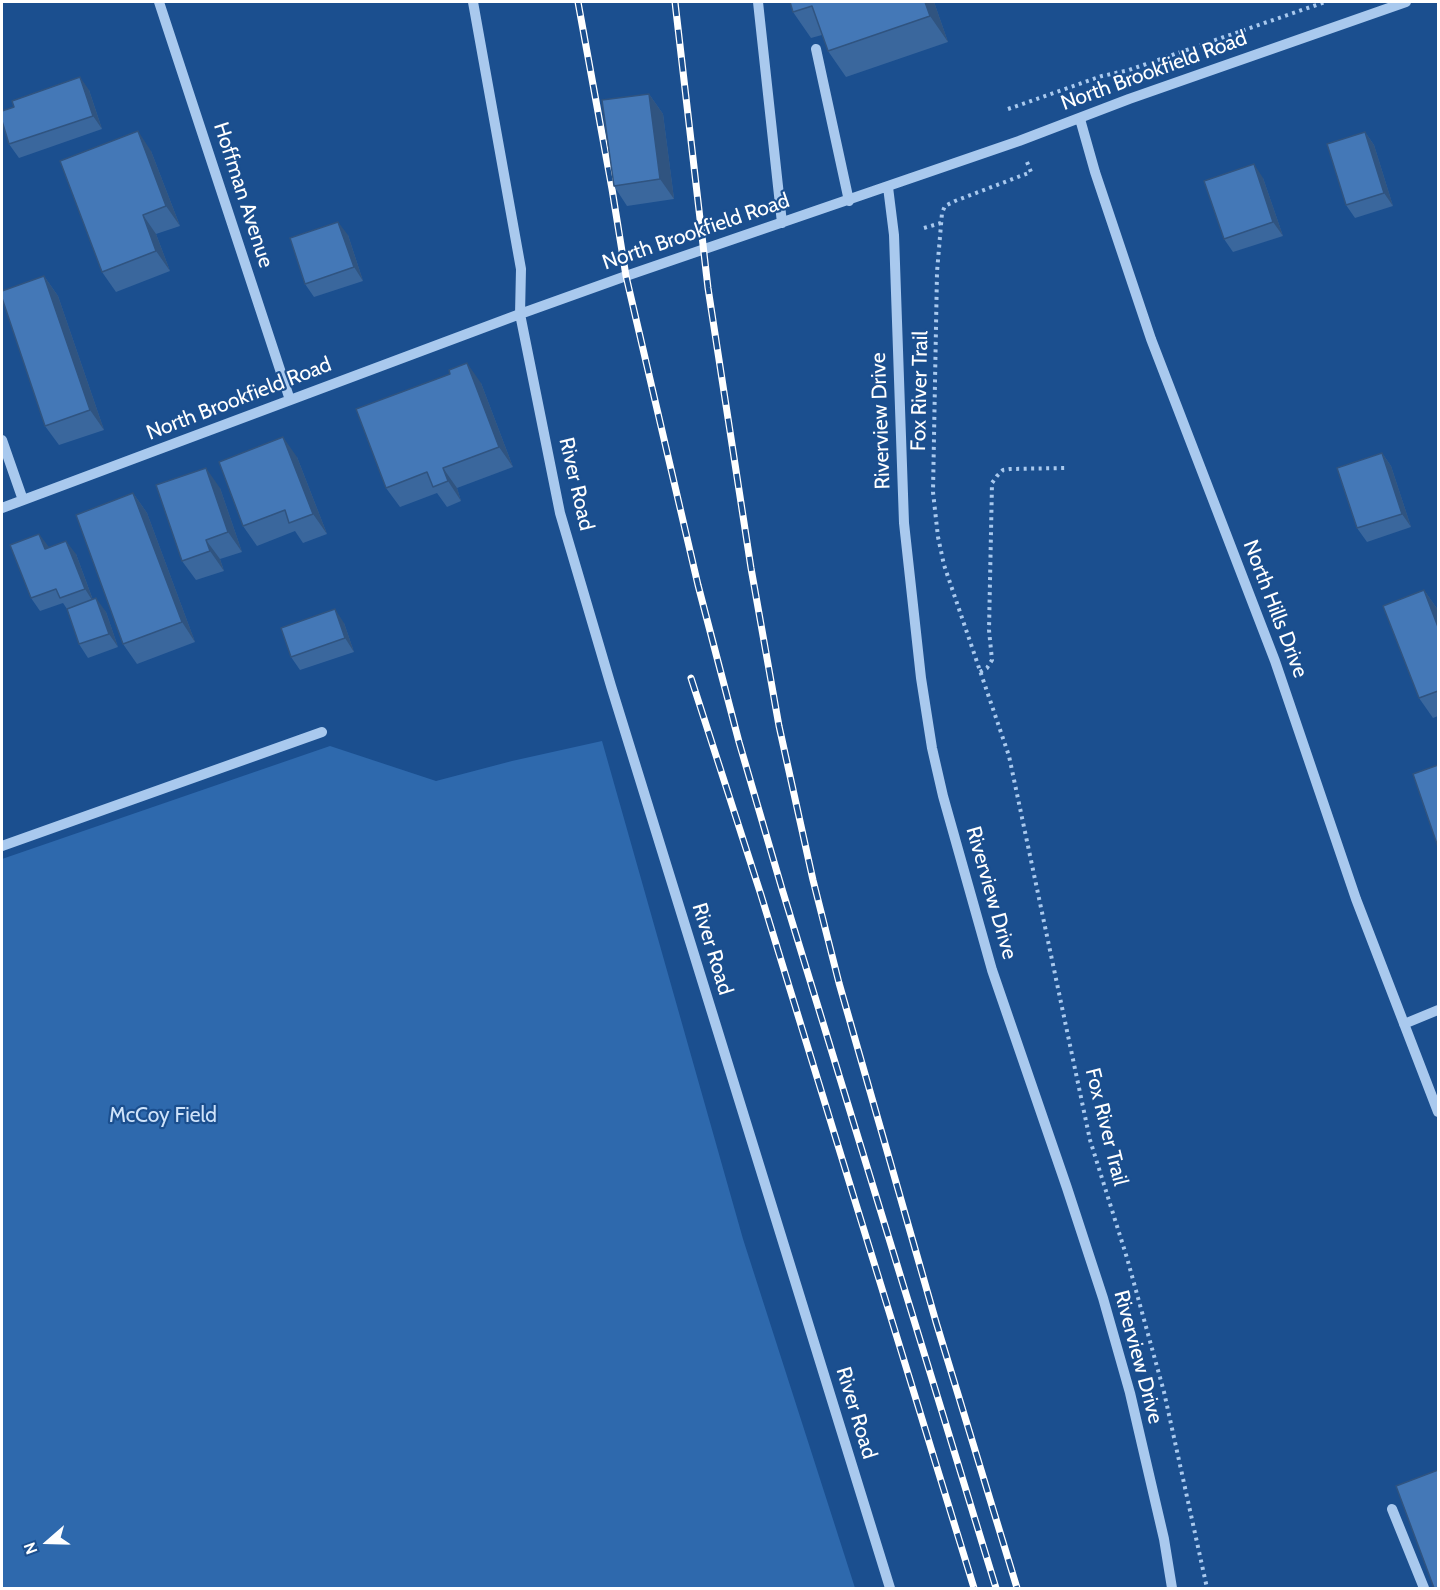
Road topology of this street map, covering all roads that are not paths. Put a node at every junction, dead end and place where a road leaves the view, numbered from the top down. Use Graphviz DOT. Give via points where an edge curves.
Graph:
graph roads {
  1 [pos="159,2"];
  2 [pos="473,2"];
  3 [pos="758,2"];
  4 [pos="1406,2"];
  5 [pos="816,49"];
  6 [pos="1080,119"];
  7 [pos="888,187"];
  8 [pos="849,201"];
  9 [pos="782,223"];
  10 [pos="520,314"];
  11 [pos="290,400"];
  12 [pos="2,440"];
  13 [pos="23,500"];
  14 [pos="2,508"];
  15 [pos="322,732"];
  16 [pos="2,846"];
  17 [pos="1438,1010"];
  18 [pos="1404,1024"];
  19 [pos="1438,1112"];
  20 [pos="1392,1509"];
  21 [pos="890,1588"];
  22 [pos="1172,1588"];
  23 [pos="1424,1588"];
  1 -- 11 [label="street, Hoffman Avenue"];
  2 -- 10 [label="street, River Road" via="521,269"];
  3 -- 9 [label="street"];
  4 -- 6 [label="street, North Brookfield Road"];
  5 -- 8 [label="street"];
  6 -- 7 [label="street, North Brookfield Road"];
  6 -- 18 [label="street, North Hills Drive" via="1151,339 1275,661 1356,899"];
  7 -- 8 [label="street, North Brookfield Road"];
  7 -- 22 [label="street, Riverview Drive" via="894,235 904,523 932,748 992,970 1103,1298 1135,1415"];
  8 -- 9 [label="street, North Brookfield Road"];
  9 -- 10 [label="street, North Brookfield Road"];
  10 -- 11 [label="street, North Brookfield Road"];
  10 -- 21 [label="street, River Road" via="566,534"];
  11 -- 13 [label="street, North Brookfield Road"];
  12 -- 13 [label="street"];
  13 -- 14 [label="street, North Brookfield Road"];
  15 -- 16 [label="street"];
  17 -- 18 [label="street"];
  18 -- 19 [label="street, North Hills Drive"];
  20 -- 23 [label="street"];
}
